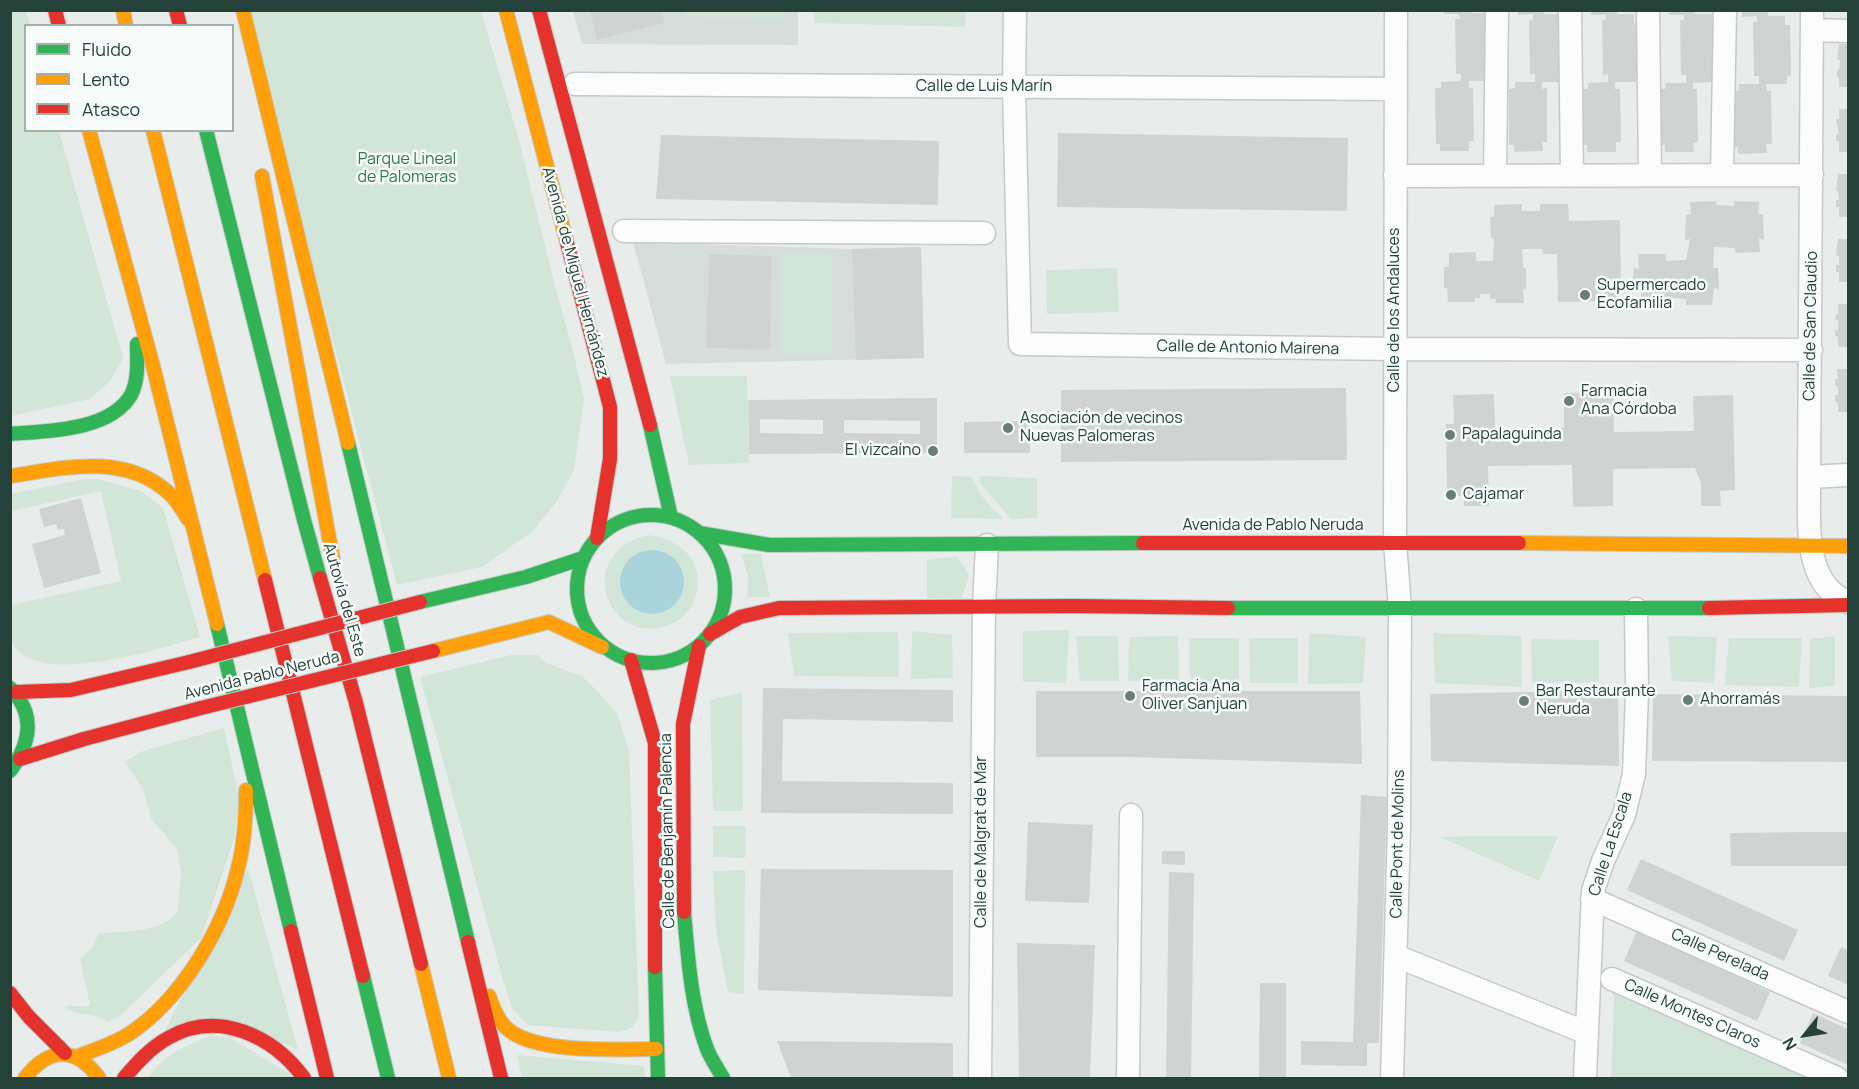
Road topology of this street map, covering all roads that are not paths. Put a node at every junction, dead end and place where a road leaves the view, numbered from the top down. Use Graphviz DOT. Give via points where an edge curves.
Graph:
graph roads {
  1 [pos="234,10"];
  2 [pos="243,10"];
  3 [pos="506,10"];
  4 [pos="516,10"];
  5 [pos="539,10"];
  6 [pos="1015,10"];
  7 [pos="1396,10"];
  8 [pos="1497,10"];
  9 [pos="1570,10"];
  10 [pos="1648,10"];
  11 [pos="1725,10"];
  12 [pos="1812,20"];
  13 [pos="1848,31"];
  14 [pos="548,45"];
  15 [pos="246,79"];
  16 [pos="564,84"];
  17 [pos="1014,87"];
  18 [pos="1394,89"];
  19 [pos="570,131"];
  20 [pos="90,132"];
  21 [pos="153,132"];
  22 [pos="207,132"];
  23 [pos="540,140"];
  24 [pos="259,159"];
  25 [pos="1650,174"];
  26 [pos="1722,174"];
  27 [pos="1812,175"];
  28 [pos="1395,176"];
  29 [pos="1495,176"];
  30 [pos="1572,176"];
  31 [pos="624,231"];
  32 [pos="984,233"];
  33 [pos="124,253"];
  34 [pos="1395,350"];
  35 [pos="1811,350"];
  36 [pos="10,434"];
  37 [pos="1848,475"];
  38 [pos="10,476"];
  39 [pos="1809,477"];
  40 [pos="671,517"];
  41 [pos="194,527"];
  42 [pos="699,532"];
  43 [pos="597,537"];
  44 [pos="1395,542"];
  45 [pos="987,545"];
  46 [pos="1811,546"];
  47 [pos="1848,546"];
  48 [pos="584,558"];
  49 [pos="334,567"];
  50 [pos="338,590"];
  51 [pos="1848,604"];
  52 [pos="984,606"];
  53 [pos="1400,609"];
  54 [pos="1636,609"];
  55 [pos="710,634"];
  56 [pos="699,646"];
  57 [pos="614,653"];
  58 [pos="631,660"];
  59 [pos="13,690"];
  60 [pos="356,703"];
  61 [pos="246,753"];
  62 [pos="14,767"];
  63 [pos="11,785"];
  64 [pos="1131,815"];
  65 [pos="446,846"];
  66 [pos="1592,899"];
  67 [pos="1396,956"];
  68 [pos="1612,979"];
  69 [pos="10,993"];
  70 [pos="1848,1012"];
  71 [pos="1587,1033"];
  72 [pos="661,1050"];
  73 [pos="688,1051"];
  74 [pos="708,1051"];
  75 [pos="71,1054"];
  76 [pos="10,1072"];
  77 [pos="15,1078"];
  78 [pos="25,1078"];
  79 [pos="99,1078"];
  80 [pos="124,1078"];
  81 [pos="304,1078"];
  82 [pos="327,1078"];
  83 [pos="388,1078"];
  84 [pos="449,1078"];
  85 [pos="501,1078"];
  86 [pos="658,1078"];
  87 [pos="723,1078"];
  88 [pos="980,1078"];
  89 [pos="1128,1078"];
  90 [pos="1392,1078"];
  91 [pos="1586,1078"];
  92 [pos="1837,1078"];
  1 -- 15 [label="main road"];
  2 -- 65 [label="main road"];
  3 -- 23 [label="main road, Avenida de Miguel Hernández"];
  4 -- 16 [label="street" via="531,42"];
  5 -- 14 [label="main road"];
  6 -- 17 [label="street, Calle de Antonio Mairena"];
  7 -- 18 [label="street, Calle de los Andaluces"];
  8 -- 29 [label="street"];
  9 -- 30 [label="street"];
  10 -- 25 [label="street"];
  11 -- 26 [label="street"];
  12 -- 13 [label="street, Calle de San Claudio"];
  12 -- 27 [label="street, Calle de San Claudio"];
  14 -- 16 [label="street" via="560,66"];
  16 -- 17 [label="street, Calle de Luis Marín"];
  16 -- 19 [label="street" via="570,101"];
  16 -- 23 [label="street"];
  17 -- 18 [label="street, Calle de Luis Marín"];
  17 -- 34 [label="street, Calle de Antonio Mairena" via="1020,344"];
  18 -- 28 [label="street, Calle de los Andaluces"];
  19 -- 40 [label="main road, Avenida de Miguel Hernández"];
  20 -- 33 [label="main road"];
  21 -- 83 [label="main road"];
  22 -- 60 [label="main road, Autovía del Este" via="304,520"];
  23 -- 43 [label="main road, Avenida de Miguel Hernández" via="610,408 610,459"];
  24 -- 49 [label="main road"];
  25 -- 26 [label="street"];
  25 -- 30 [label="street"];
  26 -- 27 [label="street"];
  27 -- 35 [label="street, Calle de San Claudio"];
  28 -- 29 [label="street"];
  28 -- 34 [label="street, Calle de los Andaluces"];
  29 -- 30 [label="street"];
  31 -- 32 [label="street"];
  33 -- 36 [label="main road" via="138,348 137,382 125,406 90,425"];
  33 -- 41 [label="main road"];
  34 -- 35 [label="street, Calle de Antonio Mairena"];
  34 -- 44 [label="street, Calle de los Andaluces"];
  35 -- 39 [label="street, Calle de San Claudio"];
  37 -- 39 [label="street"];
  38 -- 41 [label="main road" via="114,465 139,472 170,494"];
  39 -- 46 [label="street, Calle de San Claudio"];
  40 -- 42 [label="main road"];
  40 -- 43 [label="main road" via="631,517"];
  41 -- 61 [label="main road"];
  42 -- 45 [label="main road, Avenida de Pablo Neruda" via="769,545"];
  42 -- 55 [label="main road" via="714,550 723,570 721,614"];
  43 -- 48 [label="main road"];
  44 -- 45 [label="main road, Avenida de Pablo Neruda"];
  44 -- 46 [label="main road, Avenida de Pablo Neruda"];
  44 -- 53 [label="street, Calle de los Andaluces"];
  45 -- 52 [label="street, Calle de Malgrat de Mar"];
  46 -- 47 [label="main road, Avenida de Pablo Neruda"];
  46 -- 51 [label="street, Calle de San Claudio" via="1819,576 1833,594"];
  48 -- 57 [label="main road" via="578,579 578,601 584,621"];
  48 -- 59 [label="main road, Avenida Pablo Neruda, bridge" via="526,577 71,690"];
  50 -- 60 [label="main road"];
  51 -- 54 [label="main road"];
  52 -- 53 [label="main road"];
  52 -- 55 [label="main road" via="779,608 740,617"];
  52 -- 88 [label="street, Calle de Malgrat de Mar"];
  53 -- 54 [label="main road"];
  53 -- 67 [label="street, Calle Pont de Molins"];
  54 -- 66 [label="street, Calle La Escala" via="1634,774 1624,815 1603,861"];
  55 -- 56 [label="main road"];
  56 -- 58 [label="main road" via="666,662"];
  56 -- 74 [label="main road, Calle de Benjamín Palencia" via="683,724 683,906 698,1019"];
  57 -- 58 [label="main road"];
  57 -- 62 [label="main road, Avenida Pablo Neruda, bridge" via="549,622 84,739"];
  58 -- 72 [label="main road, Calle de Benjamín Palencia" via="655,743"];
  59 -- 62 [label="main road" via="27,713 29,730 26,748"];
  60 -- 84 [label="main road, Autovía del Este"];
  61 -- 75 [label="main road" via="246,816 236,876 216,925 183,982 151,1018 130,1034"];
  61 -- 82 [label="main road"];
  62 -- 63 [label="main road"];
  64 -- 89 [label="street"];
  65 -- 72 [label="main road" via="493,1009 511,1031 543,1045"];
  65 -- 85 [label="main road"];
  66 -- 70 [label="street, Calle Perelada"];
  66 -- 71 [label="street, Calle La Escala"];
  67 -- 71 [label="street"];
  67 -- 90 [label="street, Calle Pont de Molins"];
  68 -- 92 [label="street, Calle Montes Claros"];
  69 -- 75 [label="main road" via="29,1017"];
  71 -- 91 [label="street, Calle La Escala"];
  72 -- 86 [label="main road, Calle de Benjamín Palencia"];
  73 -- 74 [label="main road"];
  74 -- 87 [label="main road, Calle de Benjamín Palencia"];
  75 -- 78 [label="main road" via="52,1055 39,1061"];
  75 -- 79 [label="main road" via="91,1066"];
  76 -- 77 [label="main road"];
  80 -- 81 [label="main road" via="162,1040 189,1028 214,1025 244,1030 273,1046"];
}
